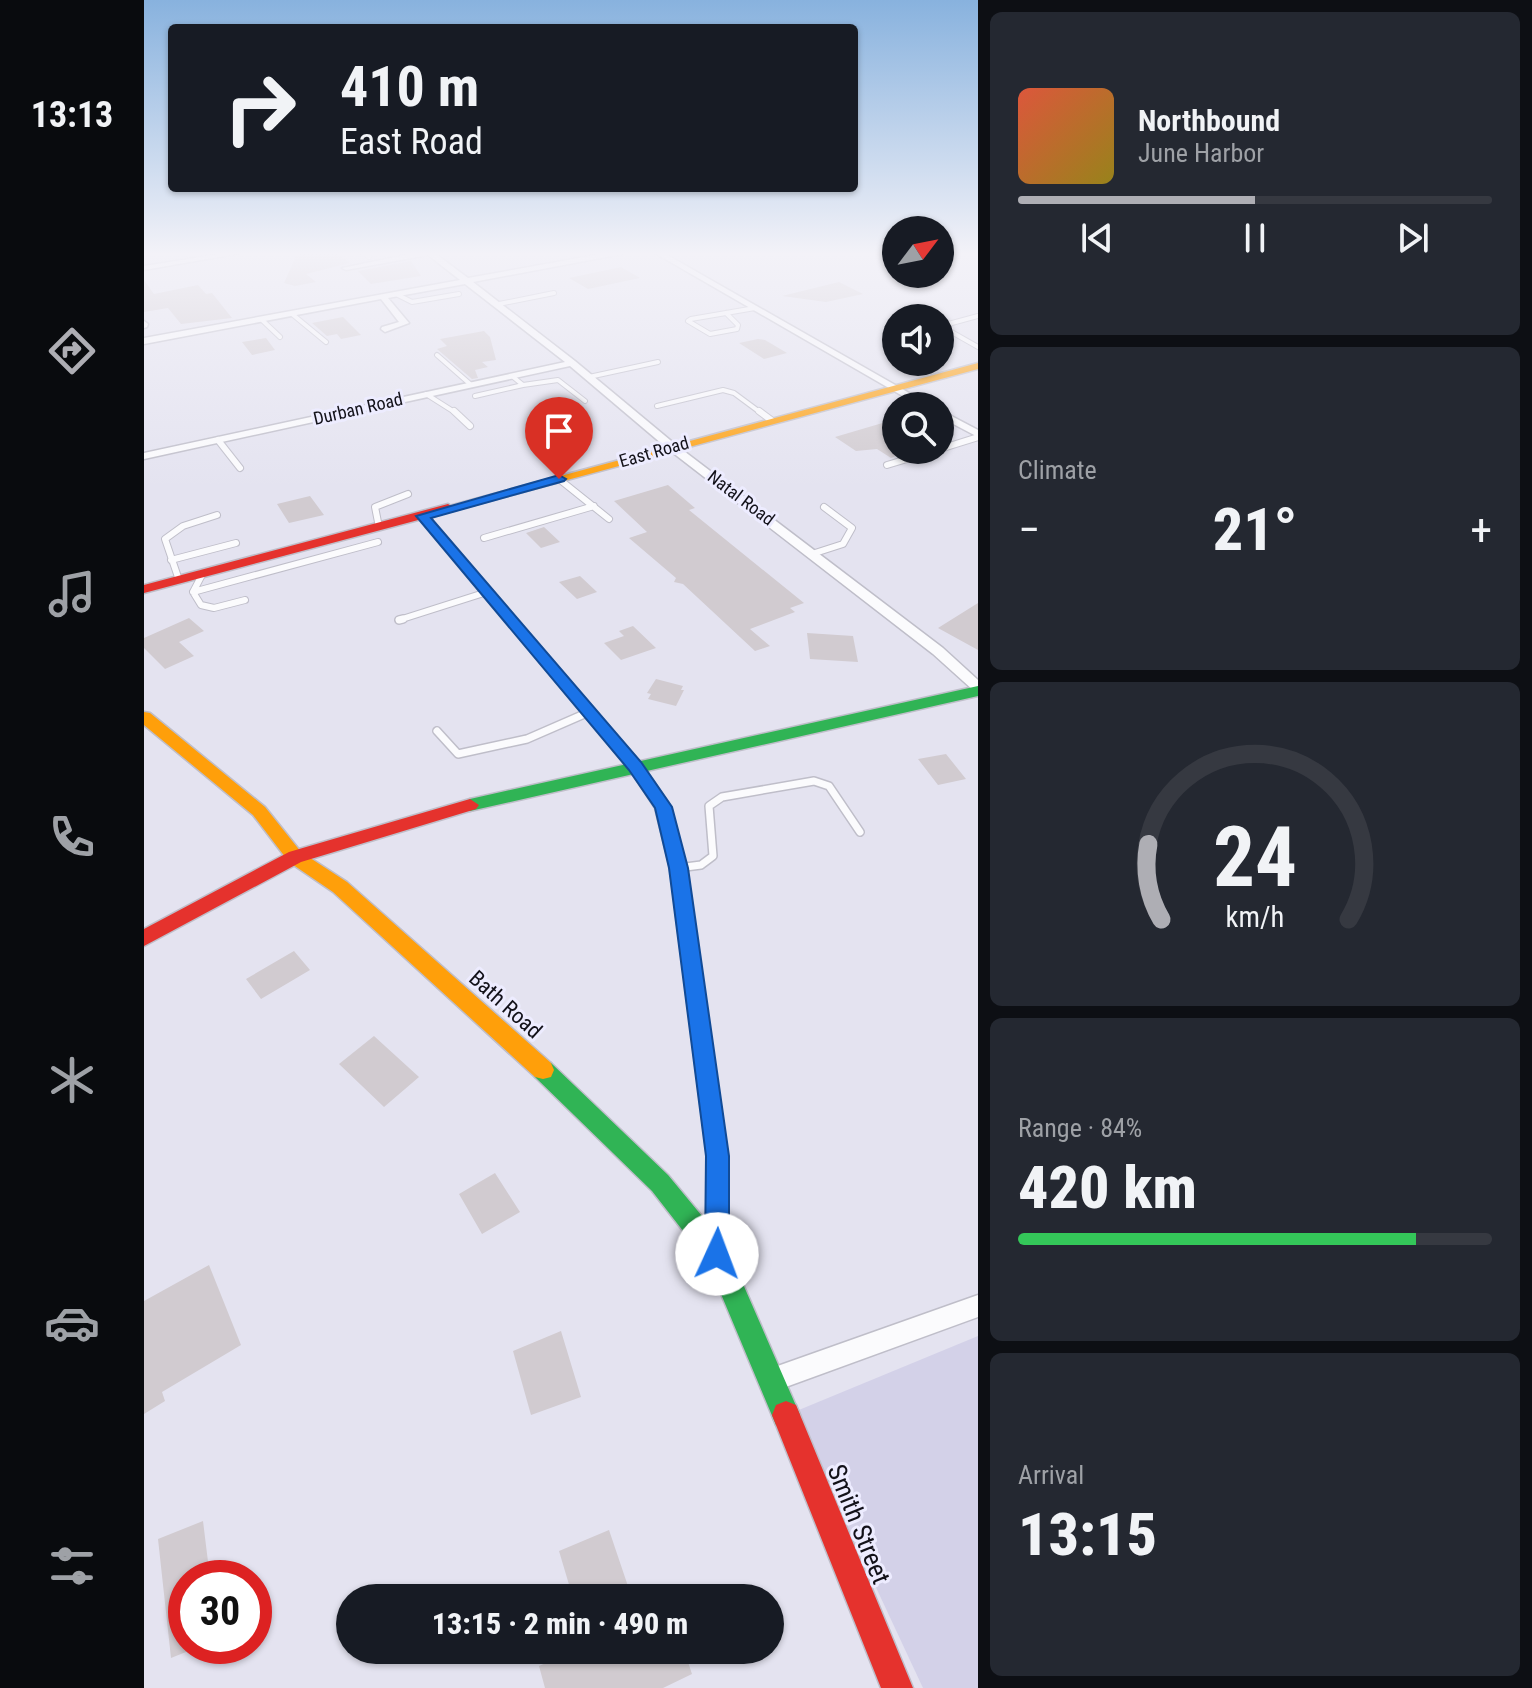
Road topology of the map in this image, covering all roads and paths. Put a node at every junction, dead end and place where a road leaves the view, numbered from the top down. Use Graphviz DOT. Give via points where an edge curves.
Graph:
graph roads {
  1 [pos="198,331"];
  2 [pos="273,331"];
  3 [pos="312,331"];
  4 [pos="532,331"];
  5 [pos="705,331"];
  6 [pos="727,331"];
  7 [pos="795,331"];
  8 [pos="949,331"];
  9 [pos="280,337"];
  10 [pos="144,341"];
  11 [pos="326,342"];
  12 [pos="978,347"];
  13 [pos="437,355"];
  14 [pos="658,362"];
  15 [pos="572,363"];
  16 [pos="978,366"];
  17 [pos="512,376"];
  18 [pos="589,377"];
  19 [pos="470,384"];
  20 [pos="523,385"];
  21 [pos="893,387"];
  22 [pos="902,392"];
  23 [pos="426,394"];
  24 [pos="475,396"];
  25 [pos="585,401"];
  26 [pos="657,406"];
  27 [pos="771,420"];
  28 [pos="954,421"];
  29 [pos="470,426"];
  30 [pos="978,436"];
  31 [pos="218,440"];
  32 [pos="954,445"];
  33 [pos="672,447"];
  34 [pos="144,456"];
  35 [pos="890,464"];
  36 [pos="887,465"];
  37 [pos="240,468"];
  38 [pos="559,479"];
  39 [pos="408,494"];
  40 [pos="594,506"];
  41 [pos="824,507"];
  42 [pos="217,515"];
  43 [pos="423,516"];
  44 [pos="609,519"];
  45 [pos="378,535"];
  46 [pos="484,538"];
  47 [pos="236,543"];
  48 [pos="815,553"];
  49 [pos="171,560"];
  50 [pos="203,573"];
  51 [pos="186,586"];
  52 [pos="144,589"];
  53 [pos="487,592"];
  54 [pos="245,600"];
  55 [pos="399,620"];
  56 [pos="978,689"];
  57 [pos="589,712"];
  58 [pos="144,717"];
  59 [pos="437,731"];
  60 [pos="635,766"];
  61 [pos="860,832"];
  62 [pos="295,857"];
  63 [pos="678,868"];
  64 [pos="144,938"];
  65 [pos="717,1254"];
  66 [pos="978,1306"];
  67 [pos="772,1380"];
  68 [pos="897,1688"];
  1 -- 10 [label="street"];
  2 -- 9 [label="lane"];
  3 -- 11 [label="lane"];
  4 -- 15 [label="street, Natal Road"];
  5 -- 6 [label="lane"];
  7 -- 21 [label="street"];
  8 -- 12 [label="lane"];
  13 -- 19 [label="lane"];
  14 -- 18 [label="lane"];
  15 -- 17 [label="street, Durban Road"];
  15 -- 18 [label="street, Natal Road"];
  16 -- 21 [label="main road, East Road"];
  17 -- 19 [label="street, Durban Road"];
  17 -- 20 [label="lane"];
  18 -- 33 [label="street, Natal Road"];
  19 -- 23 [label="street, Durban Road"];
  20 -- 24 [label="lane"];
  20 -- 25 [label="lane" via="558,380"];
  21 -- 22 [label="street"];
  21 -- 27 [label="main road, East Road"];
  23 -- 29 [label="lane"];
  23 -- 31 [label="street, Durban Road"];
  26 -- 27 [label="lane" via="723,390"];
  27 -- 33 [label="main road, East Road"];
  28 -- 30 [label="street"];
  30 -- 32 [label="lane"];
  31 -- 34 [label="street, Durban Road"];
  31 -- 37 [label="lane"];
  33 -- 38 [label="main road, East Road"];
  33 -- 48 [label="street, Natal Road"];
  35 -- 36 [label="lane"];
  38 -- 40 [label="lane"];
  38 -- 43 [label="main road, East Road"];
  39 -- 45 [label="lane" via="375,507"];
  40 -- 44 [label="lane"];
  40 -- 46 [label="lane"];
  41 -- 48 [label="lane" via="852,528 851,537 841,548"];
  42 -- 49 [label="lane" via="168,534 164,544"];
  43 -- 45 [label="main road, East Road"];
  43 -- 53 [label="street"];
  45 -- 50 [label="main road, East Road"];
  45 -- 51 [label="lane"];
  47 -- 49 [label="lane"];
  48 -- 56 [label="street, Natal Road"];
  49 -- 51 [label="lane"];
  50 -- 51 [label="main road, East Road"];
  50 -- 52 [label="lane"];
  51 -- 52 [label="main road, East Road"];
  51 -- 54 [label="lane" via="204,608"];
  53 -- 55 [label="lane"];
  53 -- 57 [label="street"];
  56 -- 60 [label="main road"];
  57 -- 59 [label="lane" via="527,739 458,754"];
  57 -- 60 [label="street"];
  58 -- 62 [label="main road, Bath Road" via="259,811"];
  60 -- 62 [label="main road" via="430,815"];
  60 -- 63 [label="street" via="663,807"];
  61 -- 63 [label="lane" via="823,783 722,797 709,806 713,856 701,865"];
  62 -- 64 [label="main road"];
  62 -- 65 [label="main road, Bath Road" via="340,887 580,1103 660,1183"];
  63 -- 65 [label="street" via="717,1156"];
  65 -- 67 [label="main road, Bath Road"];
  66 -- 67 [label="street"];
  67 -- 68 [label="main road, Smith Street"];
}
